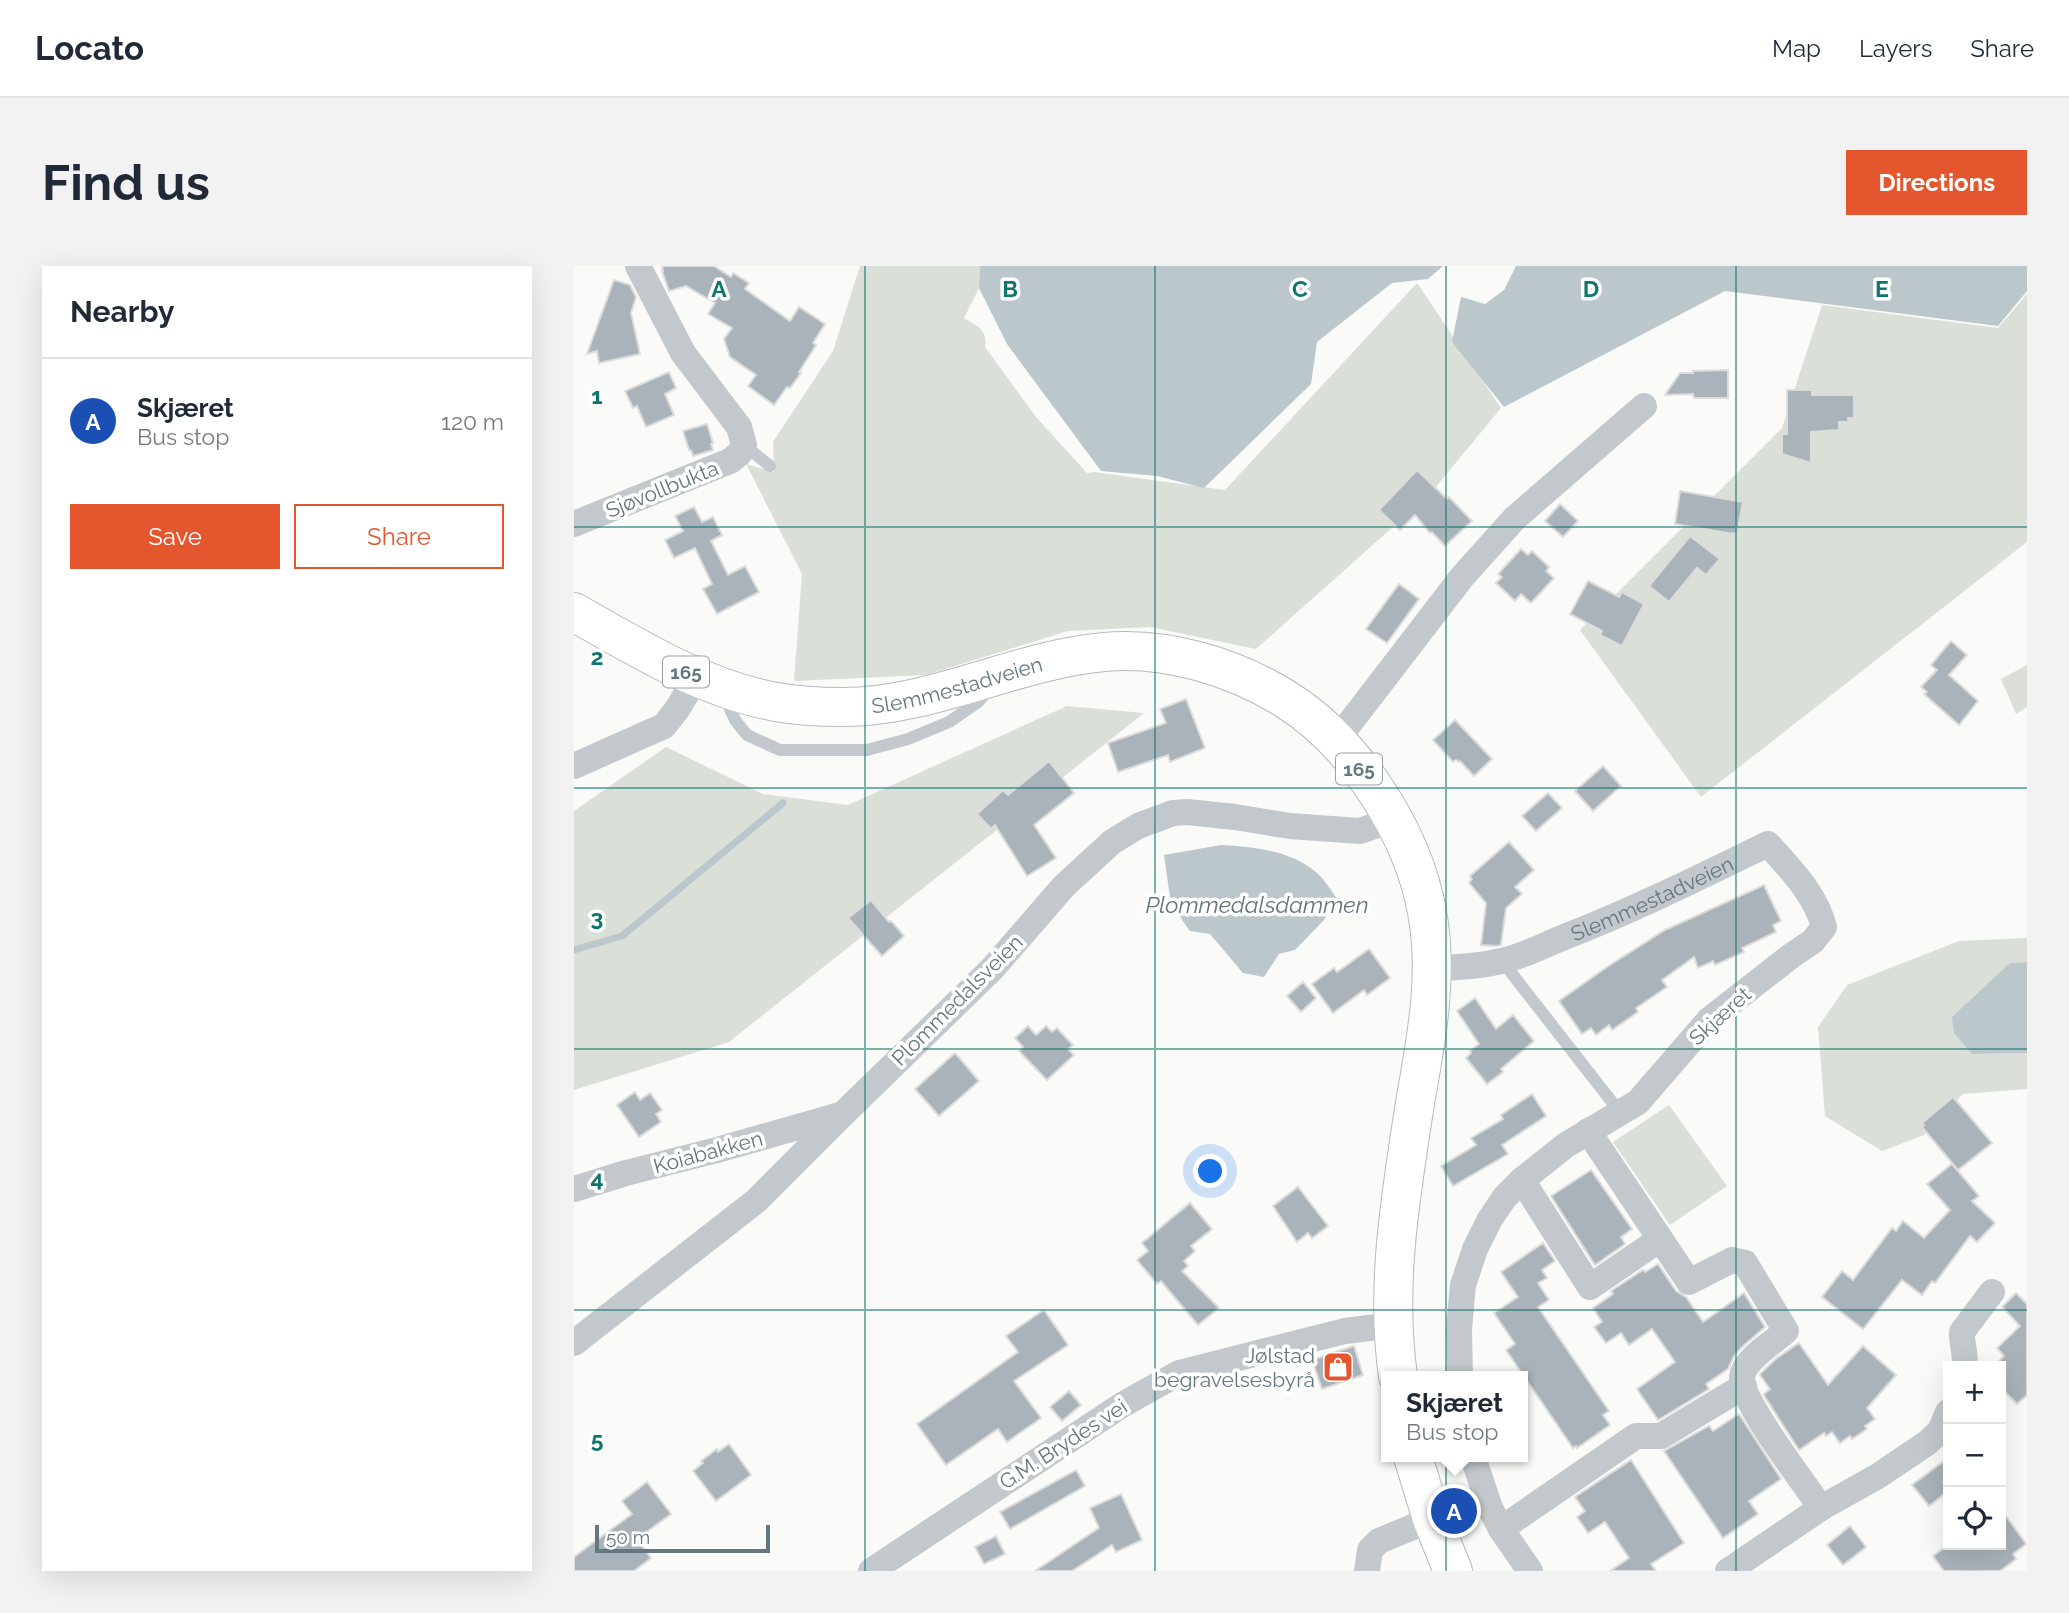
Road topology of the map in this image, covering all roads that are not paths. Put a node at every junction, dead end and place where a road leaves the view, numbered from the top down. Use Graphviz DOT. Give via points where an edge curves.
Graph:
graph roads {
  1 [pos="638,266"];
  2 [pos="1644,406"];
  3 [pos="744,445"];
  4 [pos="769,467"];
  5 [pos="574,524"];
  6 [pos="574,612"];
  7 [pos="709,681"];
  8 [pos="1336,741"];
  9 [pos="574,766"];
  10 [pos="1394,819"];
  11 [pos="1824,927"];
  12 [pos="1502,961"];
  13 [pos="1432,968"];
  14 [pos="1619,1111"];
  15 [pos="842,1115"];
  16 [pos="1588,1130"];
  17 [pos="1522,1180"];
  18 [pos="574,1189"];
  19 [pos="1660,1239"];
  20 [pos="1992,1292"];
  21 [pos="1393,1325"];
  22 [pos="574,1343"];
  23 [pos="1964,1361"];
  24 [pos="1398,1371"];
  25 [pos="1460,1371"];
  26 [pos="1744,1386"];
  27 [pos="1943,1424"];
  28 [pos="1415,1462"];
  29 [pos="1475,1462"];
  30 [pos="1821,1508"];
  31 [pos="1432,1519"];
  32 [pos="1501,1529"];
  33 [pos="872,1571"];
  34 [pos="1367,1571"];
  35 [pos="1453,1571"];
  36 [pos="1530,1571"];
  37 [pos="1728,1571"];
  1 -- 3 [label="street" via="683,353 739,427"];
  2 -- 8 [label="street" via="1515,518 1462,577"];
  3 -- 4 [label="lane"];
  3 -- 5 [label="street, Sjøvollbukta" via="730,461"];
  6 -- 7 [label="main road, Slemmestadveien / 165"];
  7 -- 8 [label="main road, Slemmestadveien / 165" via="776,702 844,707 896,702 1068,657 1139,652 1212,665 1251,681 1288,700"];
  7 -- 9 [label="street" via="664,726"];
  8 -- 10 [label="main road, Slemmestadveien / 165"];
  10 -- 13 [label="main road, Slemmestadveien / 165" via="1427,908"];
  10 -- 15 [label="street, Plommedalsveien" via="1360,831 1187,812 1138,826 1112,842 1064,886 992,969"];
  11 -- 12 [label="street, Slemmestadveien" via="1819,908 1801,880 1768,844 1620,915"];
  11 -- 14 [label="street, Skjæret" via="1813,941 1709,1020 1638,1102"];
  12 -- 13 [label="street, Slemmestadveien"];
  12 -- 14 [label="lane"];
  13 -- 21 [label="main road, Slemmestadveien / 165" via="1429,1017 1397,1230"];
  14 -- 16 [label="street, Skjæret"];
  15 -- 18 [label="street, Koiabakken"];
  15 -- 22 [label="street, Plommedalsveien" via="756,1201"];
  16 -- 17 [label="street, Skjæret"];
  16 -- 19 [label="street"];
  17 -- 19 [label="street" via="1591,1287"];
  17 -- 25 [label="street, Skjæret" via="1490,1219 1466,1273 1459,1313"];
  19 -- 26 [label="street" via="1689,1282 1732,1260 1745,1263 1786,1331 1751,1359 1742,1376"];
  20 -- 23 [label="street" via="1962,1332"];
  21 -- 24 [label="main road, Slemmestadveien / 165"];
  21 -- 33 [label="street, G.M. Brydes vei" via="1345,1331 1166,1378"];
  26 -- 30 [label="street" via="1752,1406"];
  26 -- 32 [label="street" via="1661,1436 1636,1436"];
  27 -- 30 [label="street" via="1927,1443"];
  28 -- 31 [label="main road"];
  29 -- 32 [label="street"];
  30 -- 37 [label="street"];
  31 -- 34 [label="street" via="1379,1541 1370,1550"];
  31 -- 35 [label="main road"];
  32 -- 36 [label="street"];
}
